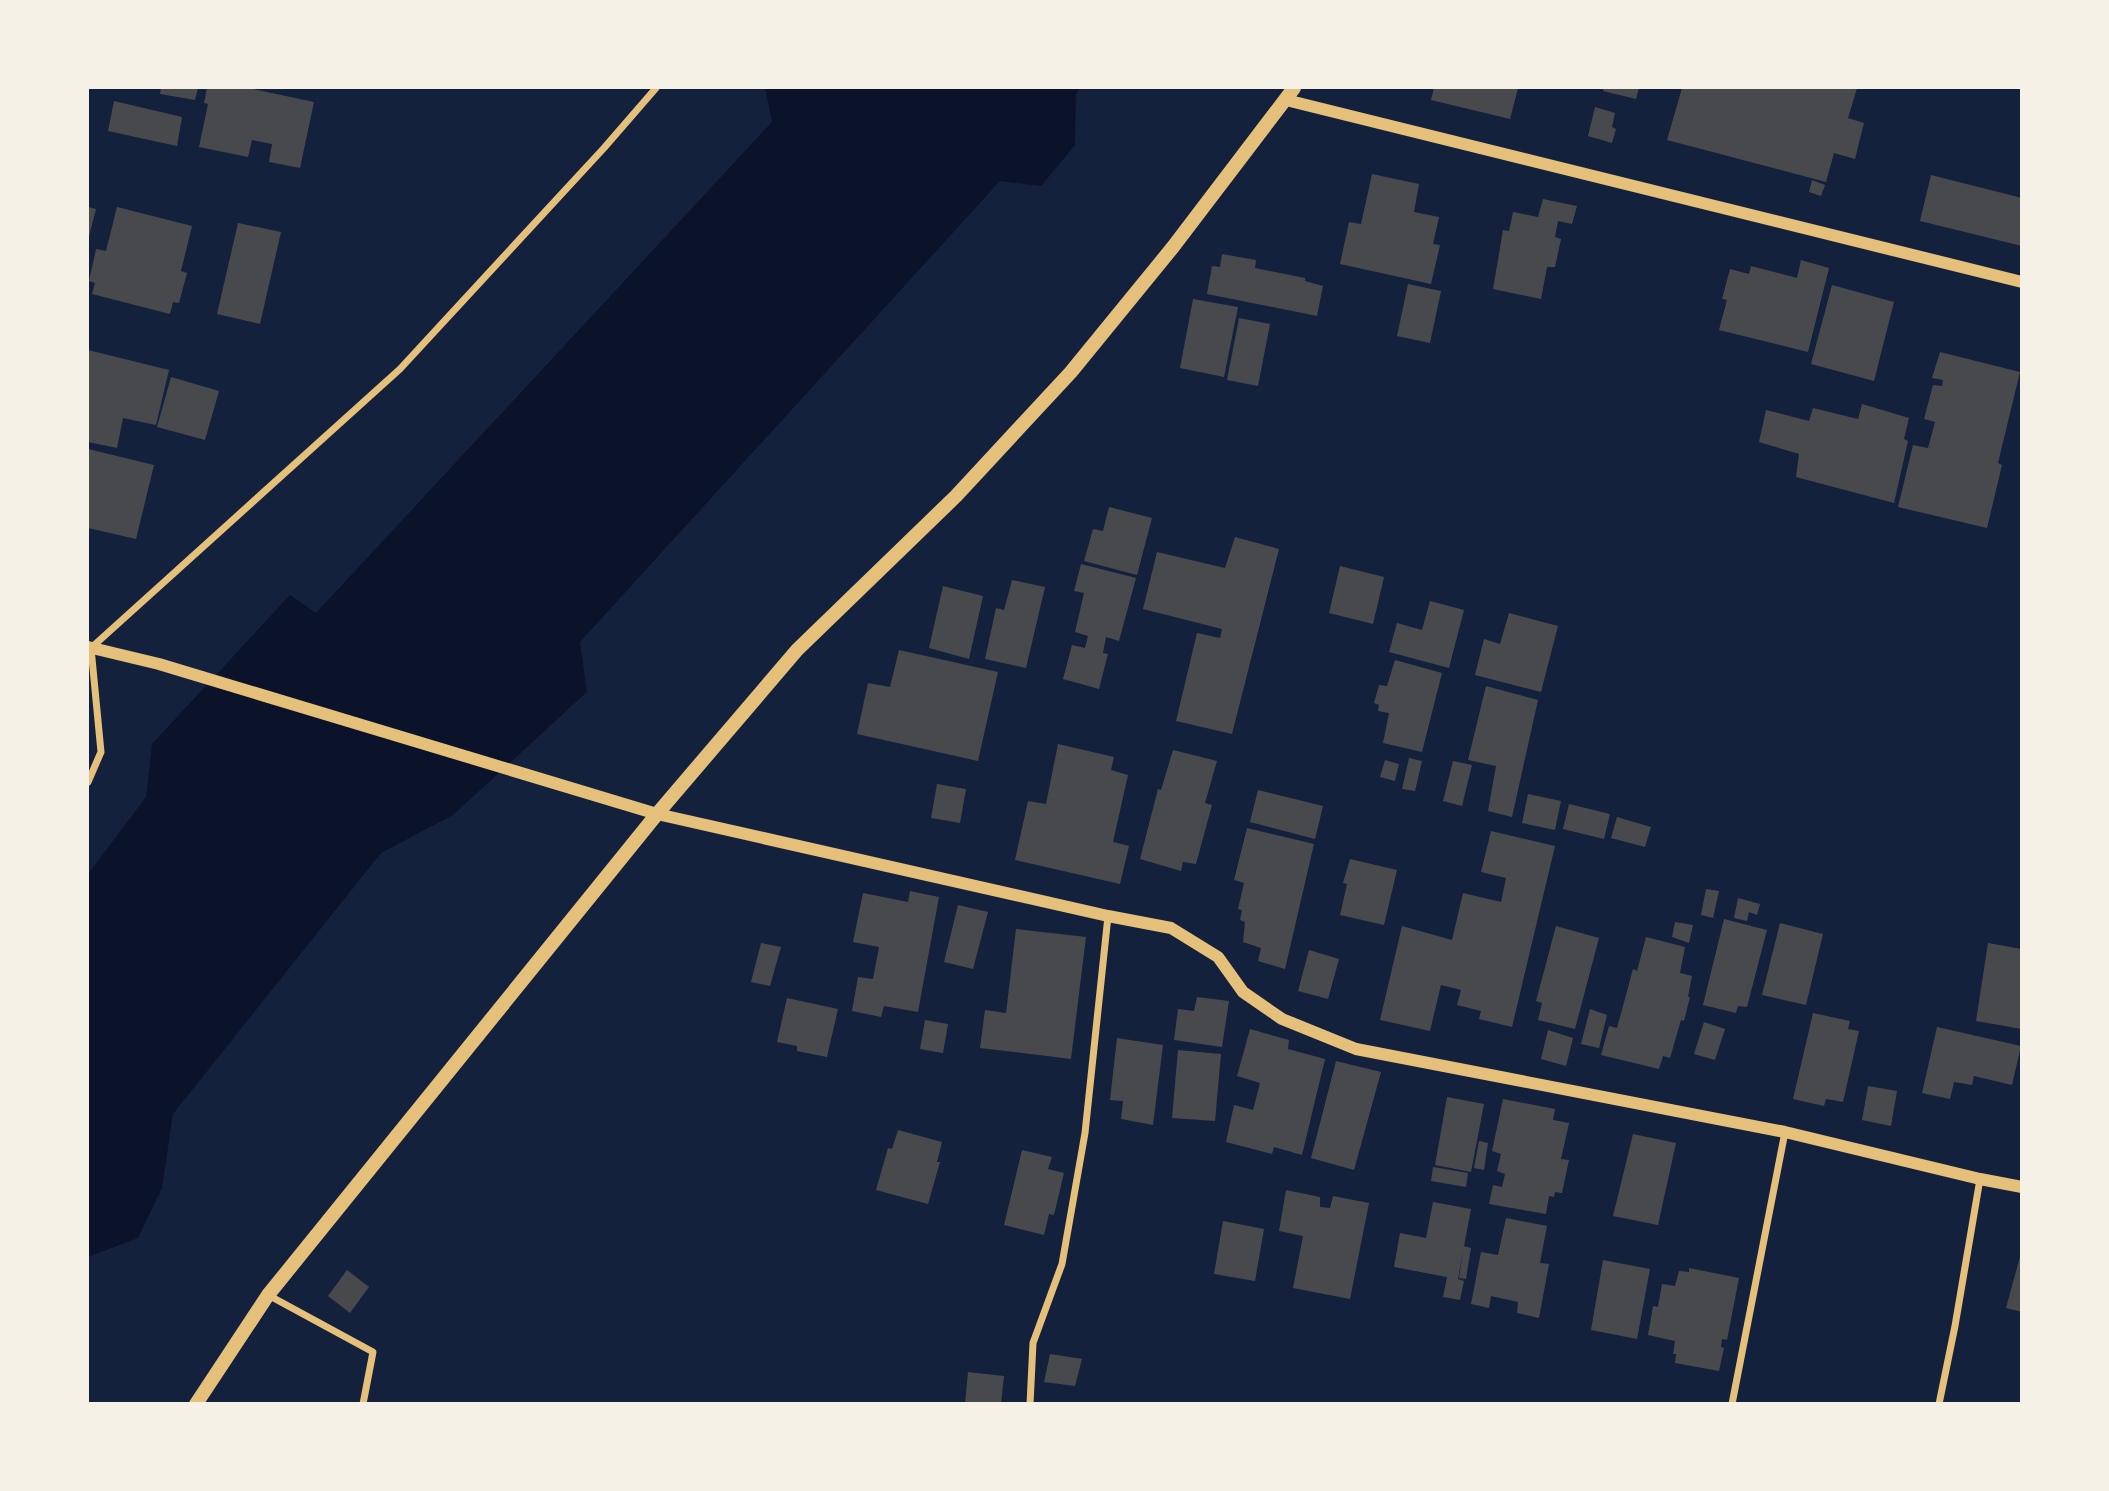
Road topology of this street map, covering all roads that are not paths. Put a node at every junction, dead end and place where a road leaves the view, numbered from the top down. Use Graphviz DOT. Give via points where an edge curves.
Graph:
graph roads {
  1 [pos="656,88"];
  2 [pos="1290,94"];
  3 [pos="2021,282"];
  4 [pos="89,647"];
  5 [pos="88,782"];
  6 [pos="657,814"];
  7 [pos="1108,916"];
  8 [pos="1785,1132"];
  9 [pos="1980,1179"];
  10 [pos="2021,1187"];
  11 [pos="268,1295"];
  12 [pos="196,1404"];
  13 [pos="363,1404"];
  14 [pos="1030,1404"];
  15 [pos="1732,1404"];
  16 [pos="1940,1404"];
  1 -- 4 [label="street" via="400,369"];
  2 -- 3 [label="street"];
  2 -- 6 [label="main road" via="1071,372 956,496 797,650"];
  4 -- 5 [label="street" via="101,752"];
  4 -- 6 [label="street"];
  6 -- 7 [label="street"];
  6 -- 11 [label="main road"];
  7 -- 8 [label="street" via="1171,928 1218,957 1243,992 1282,1019 1356,1049"];
  7 -- 14 [label="street" via="1085,1133 1062,1264 1033,1343"];
  8 -- 9 [label="street"];
  8 -- 15 [label="street"];
  9 -- 10 [label="street"];
  9 -- 16 [label="street"];
  11 -- 12 [label="main road"];
  11 -- 13 [label="street" via="373,1352"];
}
